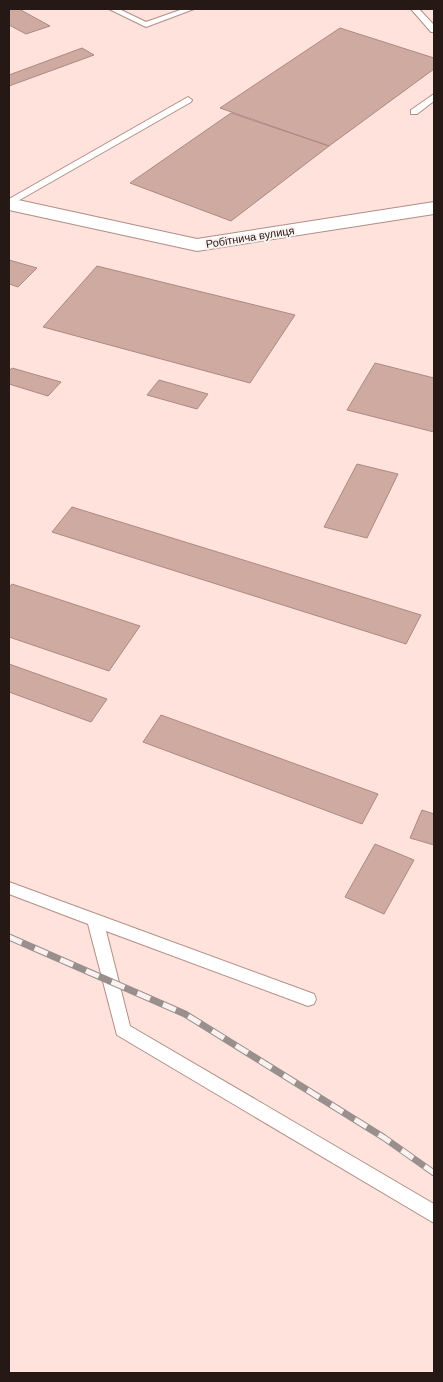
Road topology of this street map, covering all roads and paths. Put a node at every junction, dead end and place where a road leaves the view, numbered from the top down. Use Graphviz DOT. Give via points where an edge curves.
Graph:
graph roads {
  1 [pos="114,9"];
  2 [pos="190,9"];
  3 [pos="415,9"];
  4 [pos="434,30"];
  5 [pos="434,97"];
  6 [pos="188,100"];
  7 [pos="414,112"];
  8 [pos="9,203"];
  9 [pos="434,208"];
  10 [pos="9,888"];
  11 [pos="95,920"];
  12 [pos="308,999"];
  13 [pos="434,1214"];
  1 -- 2 [label="lane" via="146,25"];
  3 -- 4 [label="lane"];
  5 -- 7 [label="lane"];
  6 -- 8 [label="lane"];
  8 -- 9 [label="street, Робітнича вулиця" via="197,245"];
  10 -- 11 [label="lane"];
  11 -- 12 [label="lane"];
  11 -- 13 [label="lane" via="123,1030"];
}
